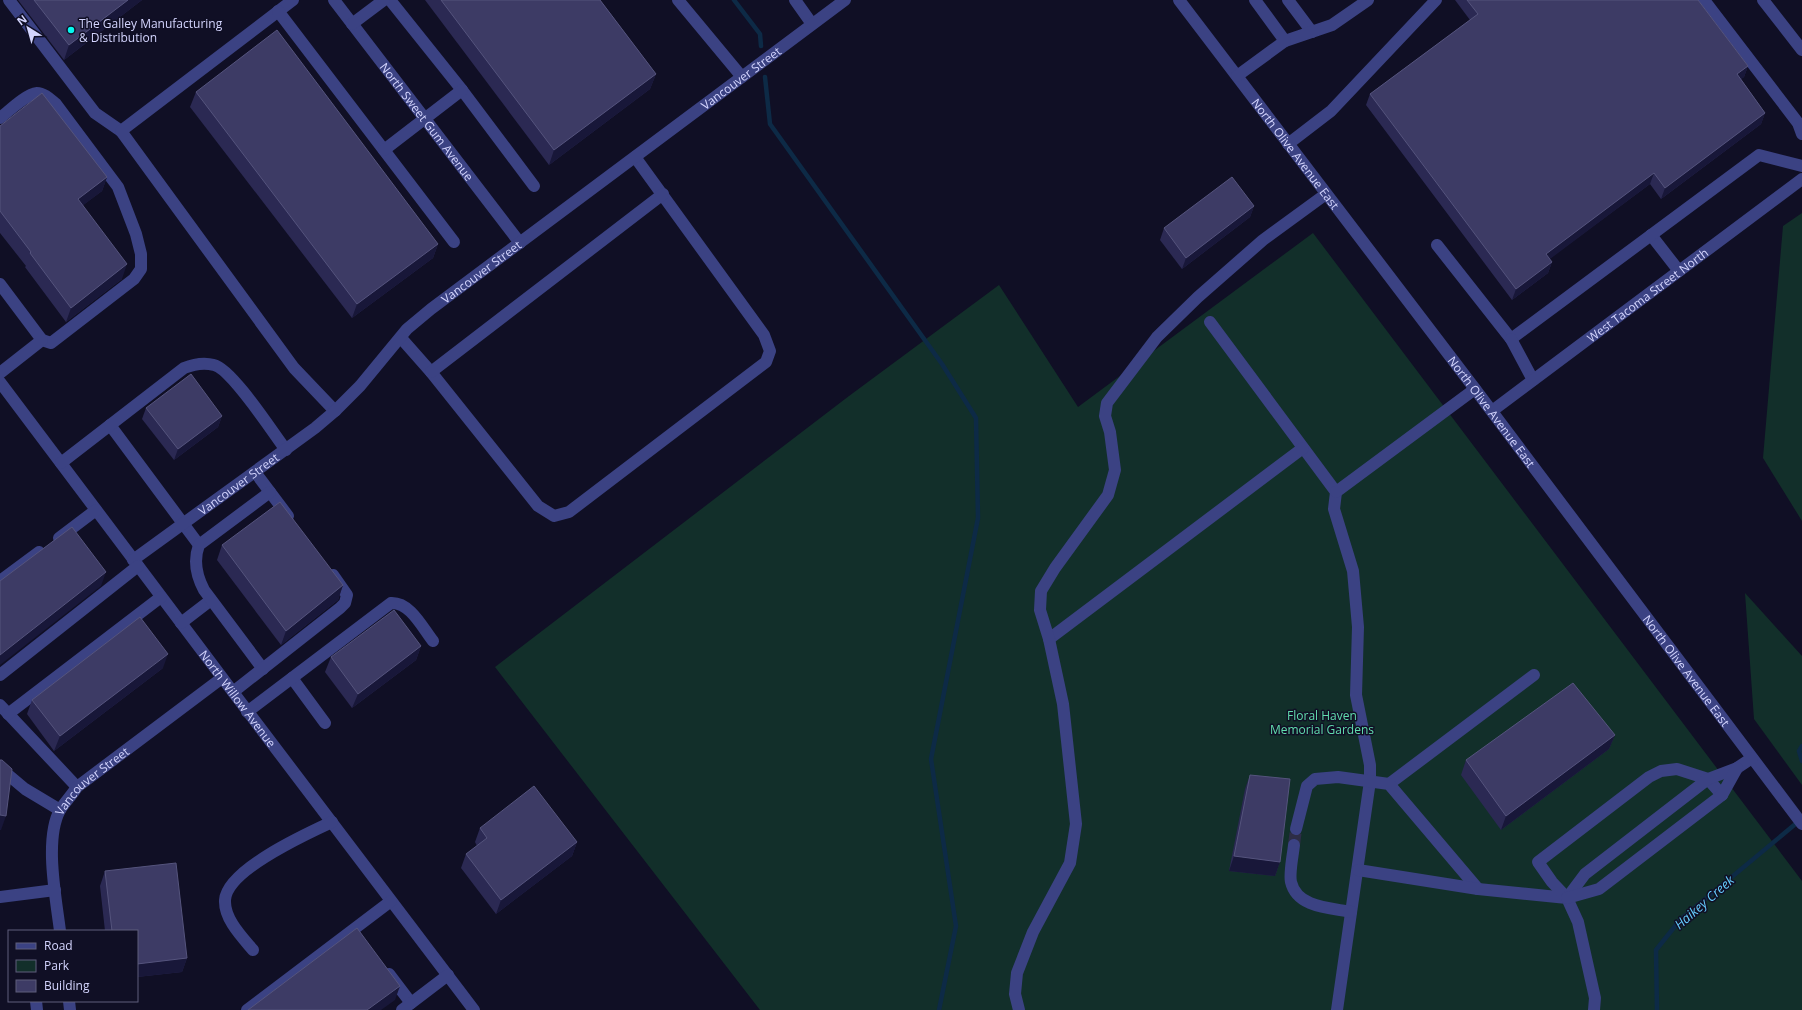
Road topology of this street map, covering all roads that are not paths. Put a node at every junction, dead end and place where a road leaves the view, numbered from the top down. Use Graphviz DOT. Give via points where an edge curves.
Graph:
graph roads {
  1 [pos="10,0"];
  2 [pos="293,0"];
  3 [pos="334,0"];
  4 [pos="384,0"];
  5 [pos="390,0"];
  6 [pos="678,0"];
  7 [pos="795,0"];
  8 [pos="845,0"];
  9 [pos="1179,0"];
  10 [pos="1254,0"];
  11 [pos="1288,0"];
  12 [pos="1368,0"];
  13 [pos="1436,0"];
  14 [pos="1704,0"];
  15 [pos="1763,0"];
  16 [pos="278,11"];
  17 [pos="352,24"];
  18 [pos="812,24"];
  19 [pos="1312,32"];
  20 [pos="1285,40"];
  21 [pos="1802,50"];
  22 [pos="1237,76"];
  23 [pos="742,77"];
  24 [pos="462,90"];
  25 [pos="0,118"];
  26 [pos="424,118"];
  27 [pos="121,131"];
  28 [pos="1802,134"];
  29 [pos="1288,144"];
  30 [pos="384,150"];
  31 [pos="635,157"];
  32 [pos="1802,166"];
  33 [pos="1802,178"];
  34 [pos="534,186"];
  35 [pos="663,194"];
  36 [pos="1326,194"];
  37 [pos="1651,235"];
  38 [pos="454,242"];
  39 [pos="520,243"];
  40 [pos="1437,246"];
  41 [pos="1679,271"];
  42 [pos="0,284"];
  43 [pos="1210,322"];
  44 [pos="401,338"];
  45 [pos="1511,339"];
  46 [pos="42,340"];
  47 [pos="431,372"];
  48 [pos="0,373"];
  49 [pos="1533,380"];
  50 [pos="1,383"];
  51 [pos="1476,389"];
  52 [pos="335,411"];
  53 [pos="1492,411"];
  54 [pos="110,425"];
  55 [pos="1303,448"];
  56 [pos="286,450"];
  57 [pos="61,463"];
  58 [pos="255,472"];
  59 [pos="270,492"];
  60 [pos="1336,492"];
  61 [pos="96,510"];
  62 [pos="294,523"];
  63 [pos="183,524"];
  64 [pos="199,545"];
  65 [pos="136,563"];
  66 [pos="326,566"];
  67 [pos="0,581"];
  68 [pos="161,597"];
  69 [pos="211,600"];
  70 [pos="181,623"];
  71 [pos="1049,639"];
  72 [pos="433,641"];
  73 [pos="263,669"];
  74 [pos="0,675"];
  75 [pos="1534,675"];
  76 [pos="222,678"];
  77 [pos="292,678"];
  78 [pos="233,692"];
  79 [pos="4,710"];
  80 [pos="247,712"];
  81 [pos="325,723"];
  82 [pos="1752,758"];
  83 [pos="0,768"];
  84 [pos="1738,768"];
  85 [pos="1708,779"];
  86 [pos="1370,781"];
  87 [pos="1389,784"];
  88 [pos="77,787"];
  89 [pos="1722,795"];
  90 [pos="60,810"];
  91 [pos="1799,820"];
  92 [pos="332,822"];
  93 [pos="1296,829"];
  94 [pos="1294,845"];
  95 [pos="1358,870"];
  96 [pos="1478,889"];
  97 [pos="55,890"];
  98 [pos="0,897"];
  99 [pos="1567,898"];
  100 [pos="391,901"];
  101 [pos="1351,912"];
  102 [pos="354,929"];
  103 [pos="60,930"];
  104 [pos="364,941"];
  105 [pos="253,950"];
  106 [pos="383,966"];
  107 [pos="448,976"];
  108 [pos="407,1006"];
  109 [pos="247,1010"];
  110 [pos="474,1010"];
  111 [pos="1019,1010"];
  112 [pos="1337,1010"];
  113 [pos="1594,1010"];
  1 -- 27 [label="street" via="95,113"];
  2 -- 16 [label="street"];
  3 -- 17 [label="street, North Sweet Gum Avenue"];
  4 -- 17 [label="street"];
  5 -- 24 [label="street"];
  6 -- 23 [label="street"];
  7 -- 18 [label="street"];
  8 -- 18 [label="street, Vancouver Street"];
  9 -- 22 [label="street, North Olive Avenue East"];
  10 -- 20 [label="street"];
  11 -- 19 [label="street"];
  12 -- 19 [label="street" via="1332,25"];
  13 -- 29 [label="street" via="1331,111"];
  14 -- 28 [label="street" via="1798,123"];
  15 -- 21 [label="street"];
  16 -- 27 [label="street"];
  16 -- 30 [label="street"];
  17 -- 26 [label="street, North Sweet Gum Avenue"];
  18 -- 23 [label="street, Vancouver Street"];
  19 -- 20 [label="street"];
  20 -- 22 [label="street"];
  22 -- 29 [label="street, North Olive Avenue East"];
  23 -- 31 [label="street, Vancouver Street"];
  24 -- 26 [label="street"];
  24 -- 34 [label="street"];
  25 -- 46 [label="street" via="28,96 36,93 56,104 118,187 141,254 141,269 134,278 51,343"];
  26 -- 30 [label="street"];
  26 -- 39 [label="street, North Sweet Gum Avenue"];
  27 -- 52 [label="street" via="294,368"];
  29 -- 36 [label="street, North Olive Avenue East"];
  30 -- 38 [label="street"];
  31 -- 35 [label="street"];
  31 -- 39 [label="street, Vancouver Street"];
  32 -- 37 [label="street" via="1759,155"];
  33 -- 41 [label="street, West Tacoma Street North"];
  35 -- 47 [label="street"];
  35 -- 47 [label="street" via="764,335 770,351 766,362 569,512 554,516 538,506"];
  36 -- 51 [label="street, North Olive Avenue East"];
  36 -- 71 [label="street" via="1263,240 1156,337 1107,403 1104,416 1110,432 1115,470 1108,495 1055,568 1041,592 1040,610"];
  37 -- 41 [label="street"];
  37 -- 45 [label="street"];
  39 -- 44 [label="street, Vancouver Street" via="431,309 407,329"];
  40 -- 45 [label="street"];
  41 -- 49 [label="street, West Tacoma Street North"];
  42 -- 46 [label="street"];
  43 -- 55 [label="street"];
  44 -- 47 [label="street"];
  44 -- 52 [label="street, Vancouver Street"];
  45 -- 49 [label="street"];
  46 -- 48 [label="street"];
  49 -- 53 [label="street, West Tacoma Street North"];
  50 -- 57 [label="street, North Willow Avenue"];
  51 -- 53 [label="street, North Olive Avenue East"];
  51 -- 60 [label="street"];
  52 -- 56 [label="street, Vancouver Street"];
  53 -- 82 [label="street, North Olive Avenue East"];
  54 -- 56 [label="street" via="184,368 196,364 216,365 238,384"];
  54 -- 57 [label="street"];
  54 -- 63 [label="street"];
  55 -- 60 [label="street"];
  55 -- 71 [label="street"];
  56 -- 58 [label="street, Vancouver Street"];
  57 -- 61 [label="street, North Willow Avenue"];
  58 -- 59 [label="street"];
  58 -- 63 [label="street, Vancouver Street"];
  59 -- 62 [label="street"];
  59 -- 64 [label="street"];
  60 -- 86 [label="street" via="1334,509 1353,571 1358,627 1356,694 1370,765"];
  61 -- 65 [label="street, North Willow Avenue"];
  61 -- 67 [label="street"];
  63 -- 64 [label="street"];
  63 -- 65 [label="street, Vancouver Street"];
  64 -- 69 [label="street" via="196,559 198,578"];
  65 -- 68 [label="street, North Willow Avenue"];
  65 -- 74 [label="street, Vancouver Street"];
  66 -- 73 [label="street" via="347,595 345,603"];
  68 -- 70 [label="street, North Willow Avenue"];
  68 -- 79 [label="street"];
  69 -- 70 [label="street"];
  69 -- 73 [label="street"];
  70 -- 76 [label="street, North Willow Avenue"];
  71 -- 111 [label="street" via="1063,704 1076,824 1070,863 1033,932 1017,973 1015,994"];
  72 -- 77 [label="street" via="408,608 399,602 391,603"];
  73 -- 78 [label="street"];
  75 -- 87 [label="street"];
  76 -- 78 [label="street, North Willow Avenue"];
  76 -- 88 [label="street, Vancouver Street"];
  77 -- 80 [label="street"];
  77 -- 81 [label="street"];
  78 -- 80 [label="street, North Willow Avenue"];
  79 -- 88 [label="street"];
  80 -- 92 [label="street, North Willow Avenue"];
  82 -- 84 [label="street"];
  82 -- 91 [label="street, North Olive Avenue East"];
  83 -- 90 [label="street" via="25,788"];
  84 -- 85 [label="street"];
  84 -- 89 [label="street"];
  85 -- 89 [label="street"];
  85 -- 99 [label="street" via="1585,874"];
  85 -- 99 [label="street" via="1677,769 1661,771 1649,777 1538,862"];
  86 -- 87 [label="street"];
  86 -- 93 [label="street" via="1338,777 1315,779 1307,786"];
  86 -- 95 [label="street"];
  87 -- 96 [label="street"];
  88 -- 90 [label="street, Vancouver Street"];
  89 -- 99 [label="street" via="1599,889"];
  90 -- 97 [label="street, Vancouver Street" via="53,834"];
  92 -- 100 [label="street, North Willow Avenue"];
  92 -- 105 [label="street" via="281,846 231,884 225,900 226,910"];
  94 -- 101 [label="street" via="1290,881 1294,890 1315,906"];
  95 -- 96 [label="street"];
  95 -- 101 [label="street"];
  96 -- 99 [label="street"];
  97 -- 98 [label="street"];
  97 -- 103 [label="street, Vancouver Street"];
  99 -- 113 [label="street" via="1578,922 1595,998"];
  100 -- 102 [label="street"];
  100 -- 107 [label="street, North Willow Avenue"];
  101 -- 112 [label="street"];
  102 -- 104 [label="street"];
  102 -- 109 [label="street"];
  106 -- 108 [label="street"];
  107 -- 108 [label="street"];
  107 -- 110 [label="street, North Willow Avenue"];
}
